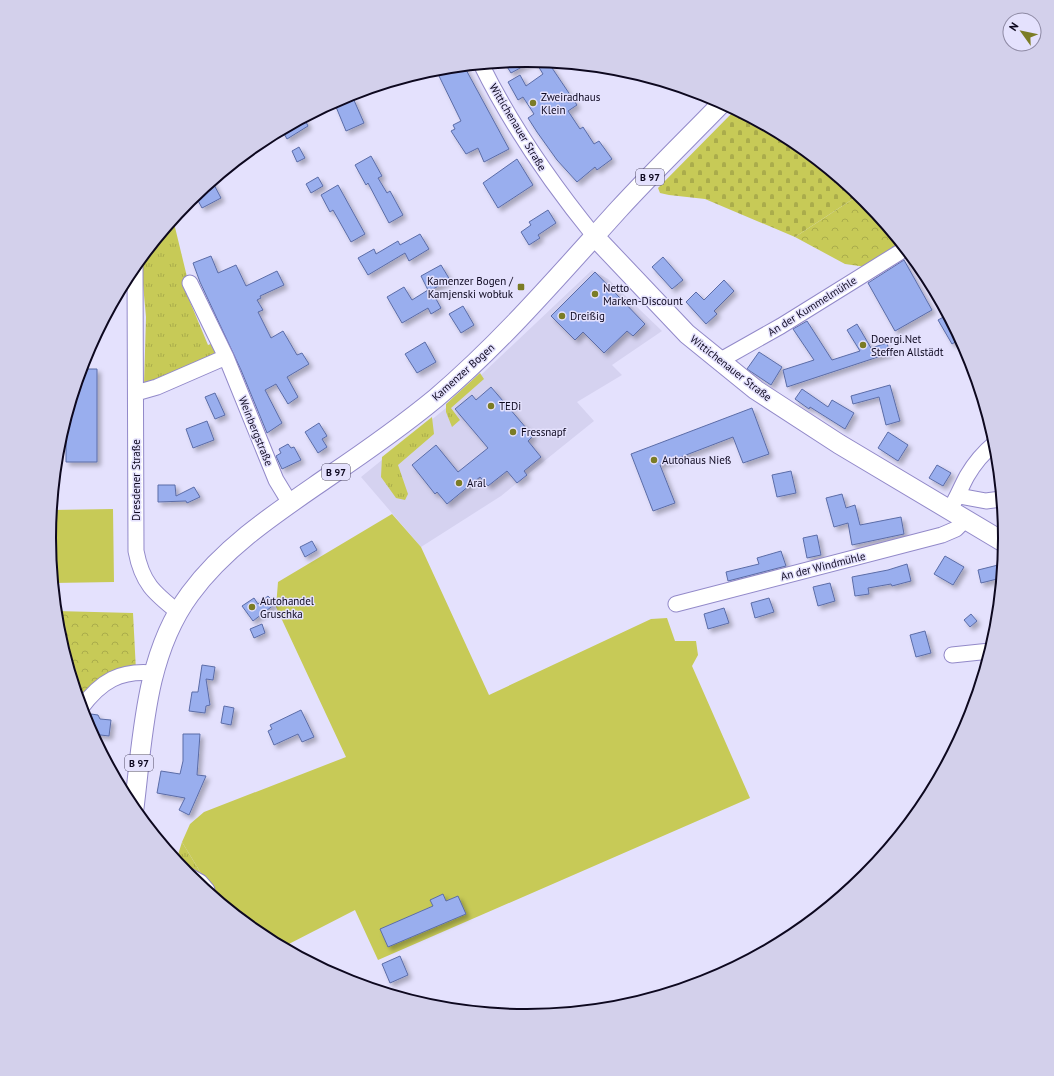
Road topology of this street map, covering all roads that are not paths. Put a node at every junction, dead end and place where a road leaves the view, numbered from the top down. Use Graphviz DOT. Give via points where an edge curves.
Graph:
graph roads {
  1 [pos="484,69"];
  2 [pos="717,108"];
  3 [pos="595,237"];
  4 [pos="901,251"];
  5 [pos="135,276"];
  6 [pos="190,283"];
  7 [pos="226,357"];
  8 [pos="719,361"];
  9 [pos="136,392"];
  10 [pos="989,448"];
  11 [pos="996,500"];
  12 [pos="954,502"];
  13 [pos="290,503"];
  14 [pos="966,519"];
  15 [pos="998,539"];
  16 [pos="676,604"];
  17 [pos="178,612"];
  18 [pos="984,652"];
  19 [pos="952,655"];
  20 [pos="153,673"];
  21 [pos="86,702"];
  22 [pos="135,800"];
  1 -- 3 [label="street, Wittichenauer Straße" via="538,162 564,200"];
  2 -- 3 [label="main road, Kamenzer Bogen / B 97" via="648,178"];
  3 -- 8 [label="main road, Wittichenauer Straße" via="688,334"];
  3 -- 13 [label="main road, Kamenzer Bogen / B 97" via="501,337 436,398 359,456"];
  4 -- 8 [label="street, An der Kummelmühle"];
  5 -- 9 [label="street, Dresdener Straße"];
  6 -- 7 [label="street, Weinbergstraße"];
  7 -- 9 [label="street" via="157,387"];
  7 -- 13 [label="street, Weinbergstraße" via="276,480"];
  8 -- 12 [label="main road, Wittichenauer Straße" via="756,390 814,428"];
  9 -- 17 [label="street, Dresdener Straße" via="135,536 139,566 155,593"];
  10 -- 12 [label="street" via="967,476"];
  11 -- 12 [label="street"];
  12 -- 14 [label="main road, Wittichenauer Straße"];
  13 -- 17 [label="main road, Kamenzer Bogen / B 97" via="226,554 190,594"];
  14 -- 15 [label="main road, Wittichenauer Straße"];
  14 -- 16 [label="street, An der Windmühle" via="956,529 942,535"];
  17 -- 20 [label="main road, B 97"];
  18 -- 19 [label="street"];
  20 -- 21 [label="street" via="136,672 109,680 92,693"];
  20 -- 22 [label="main road, B 97"];
}
